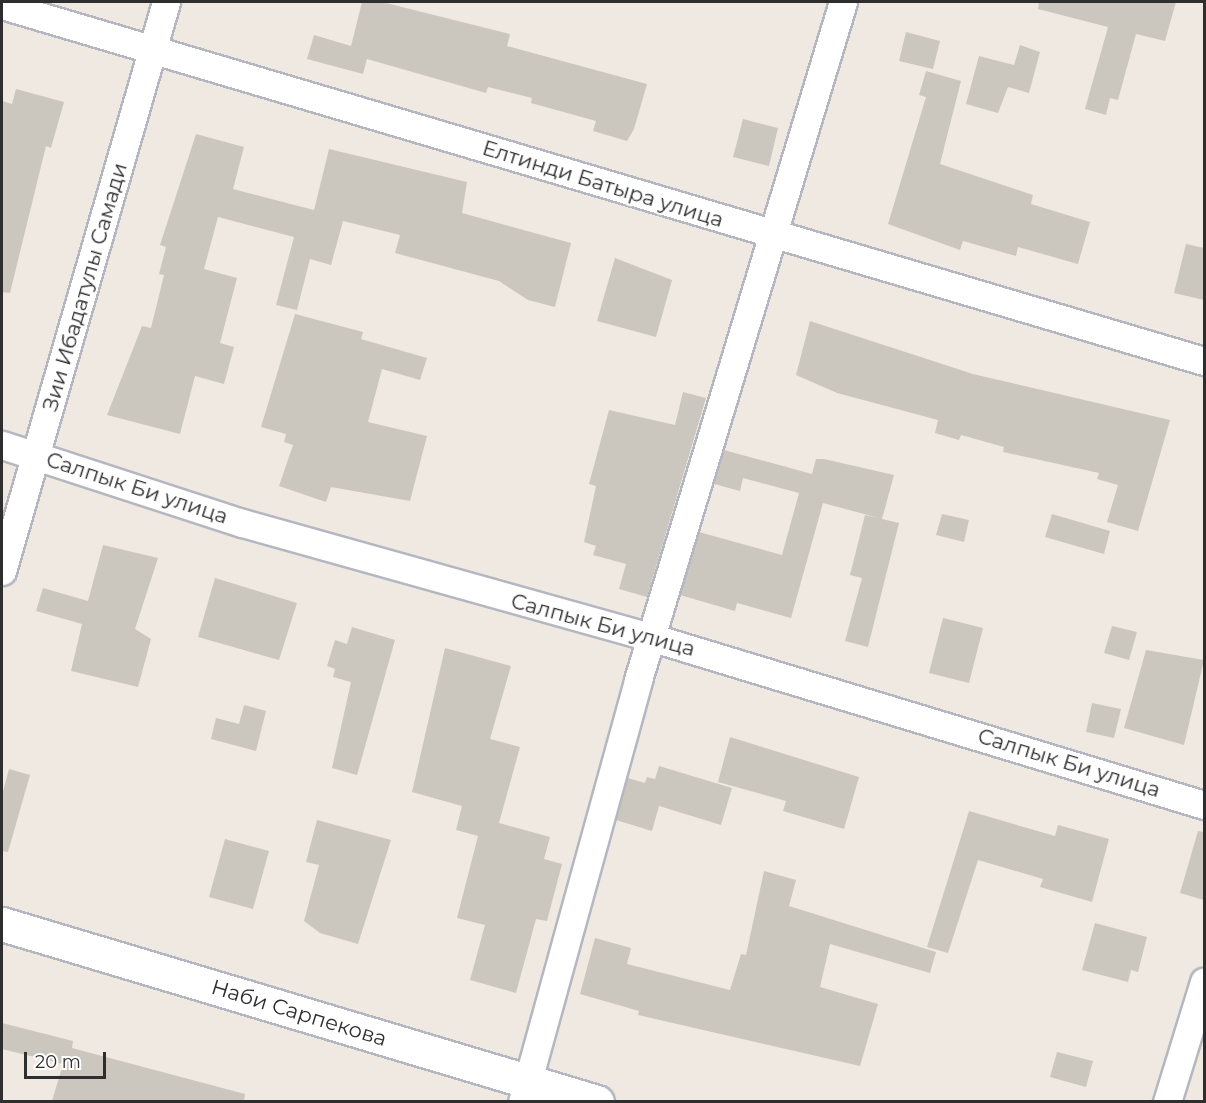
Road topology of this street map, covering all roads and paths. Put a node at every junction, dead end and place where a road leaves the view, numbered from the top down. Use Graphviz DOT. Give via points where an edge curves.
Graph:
graph roads {
  1 [pos="166,2"];
  2 [pos="843,2"];
  3 [pos="2,5"];
  4 [pos="152,48"];
  5 [pos="774,236"];
  6 [pos="1204,361"];
  7 [pos="2,445"];
  8 [pos="37,454"];
  9 [pos="2,572"];
  10 [pos="651,637"];
  11 [pos="1204,805"];
  12 [pos="2,924"];
  13 [pos="1204,982"];
  14 [pos="525,1091"];
  15 [pos="597,1101"];
  16 [pos="1167,1101"];
  1 -- 4 [label="street, Зии Ибадатулы Самади"];
  2 -- 5 [label="street"];
  3 -- 4 [label="street, Елтинди Батыра улица"];
  4 -- 5 [label="street, Елтинди Батыра улица"];
  4 -- 8 [label="street, Зии Ибадатулы Самади"];
  5 -- 6 [label="street, Елтинди Батыра улица"];
  5 -- 10 [label="street"];
  7 -- 8 [label="street, Салпык Би улица"];
  8 -- 9 [label="street, Зии Ибадатулы Самади"];
  8 -- 10 [label="street, Салпык Би улица" via="242,523"];
  10 -- 11 [label="street, Салпык Би улица"];
  10 -- 14 [label="street"];
  12 -- 14 [label="street, Наби Сарпекова"];
  13 -- 16 [label="street"];
  14 -- 15 [label="street, Наби Сарпекова"];
}
